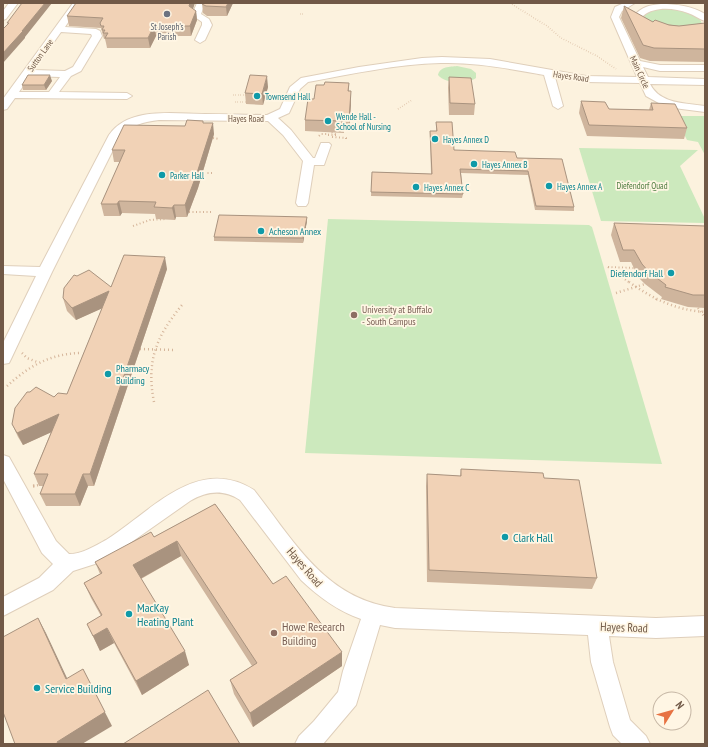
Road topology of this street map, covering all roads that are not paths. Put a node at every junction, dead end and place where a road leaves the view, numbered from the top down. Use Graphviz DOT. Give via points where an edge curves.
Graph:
graph roads {
  1 [pos="14,3"];
  2 [pos="76,3"];
  3 [pos="201,3"];
  4 [pos="629,3"];
  5 [pos="688,3"];
  6 [pos="663,4"];
  7 [pos="705,7"];
  8 [pos="3,16"];
  9 [pos="705,18"];
  10 [pos="59,29"];
  11 [pos="660,31"];
  12 [pos="200,40"];
  13 [pos="637,64"];
  14 [pos="705,68"];
  15 [pos="28,73"];
  16 [pos="549,73"];
  17 [pos="67,74"];
  18 [pos="643,80"];
  19 [pos="705,82"];
  20 [pos="12,95"];
  21 [pos="52,95"];
  22 [pos="127,96"];
  23 [pos="558,106"];
  24 [pos="3,107"];
  25 [pos="705,109"];
  26 [pos="271,118"];
  27 [pos="324,139"];
  28 [pos="309,161"];
  29 [pos="302,203"];
  30 [pos="3,270"];
  31 [pos="45,272"];
  32 [pos="3,360"];
  33 [pos="3,462"];
  34 [pos="68,563"];
  35 [pos="3,607"];
  36 [pos="373,614"];
  37 [pos="705,626"];
  38 [pos="597,627"];
  39 [pos="307,744"];
  40 [pos="638,744"];
  1 -- 8 [label="street"];
  2 -- 10 [label="street, Sutton Lane"];
  3 -- 12 [label="street" via="196,15 206,21 207,25"];
  4 -- 13 [label="street, Main Circle" via="618,9 615,17"];
  5 -- 7 [label="street"];
  6 -- 9 [label="street" via="691,11"];
  6 -- 11 [label="street" via="648,8 638,16 640,22"];
  10 -- 15 [label="street, Sutton Lane"];
  10 -- 17 [label="street" via="97,33 77,69"];
  13 -- 14 [label="street" via="660,68"];
  13 -- 18 [label="street, Main Circle"];
  15 -- 17 [label="street"];
  15 -- 20 [label="street, Sutton Lane"];
  16 -- 18 [label="street, Hayes Road" via="586,78"];
  16 -- 23 [label="street"];
  16 -- 26 [label="street, Hayes Road" via="502,64 456,60 380,66 304,80 295,87 285,111"];
  17 -- 21 [label="street"];
  18 -- 19 [label="street, Hayes Road"];
  18 -- 25 [label="street, Main Circle" via="650,94 662,101 677,107"];
  20 -- 21 [label="street"];
  20 -- 24 [label="street, Sutton Lane"];
  21 -- 22 [label="street"];
  26 -- 28 [label="street" via="282,126"];
  26 -- 31 [label="street, Hayes Road" via="153,117 133,122 120,129"];
  27 -- 28 [label="street" via="320,162"];
  28 -- 29 [label="street"];
  30 -- 31 [label="street"];
  31 -- 32 [label="street, Hayes Road"];
  33 -- 34 [label="street" via="49,547"];
  34 -- 35 [label="street" via="46,584"];
  34 -- 36 [label="street, Hayes Road" via="100,553 191,492 211,484 222,485 240,490 247,495 318,584 345,604"];
  36 -- 38 [label="street, Hayes Road" via="395,618"];
  36 -- 39 [label="street" via="348,697"];
  37 -- 38 [label="street, Hayes Road"];
  38 -- 40 [label="street" via="602,662 621,727"];
}
